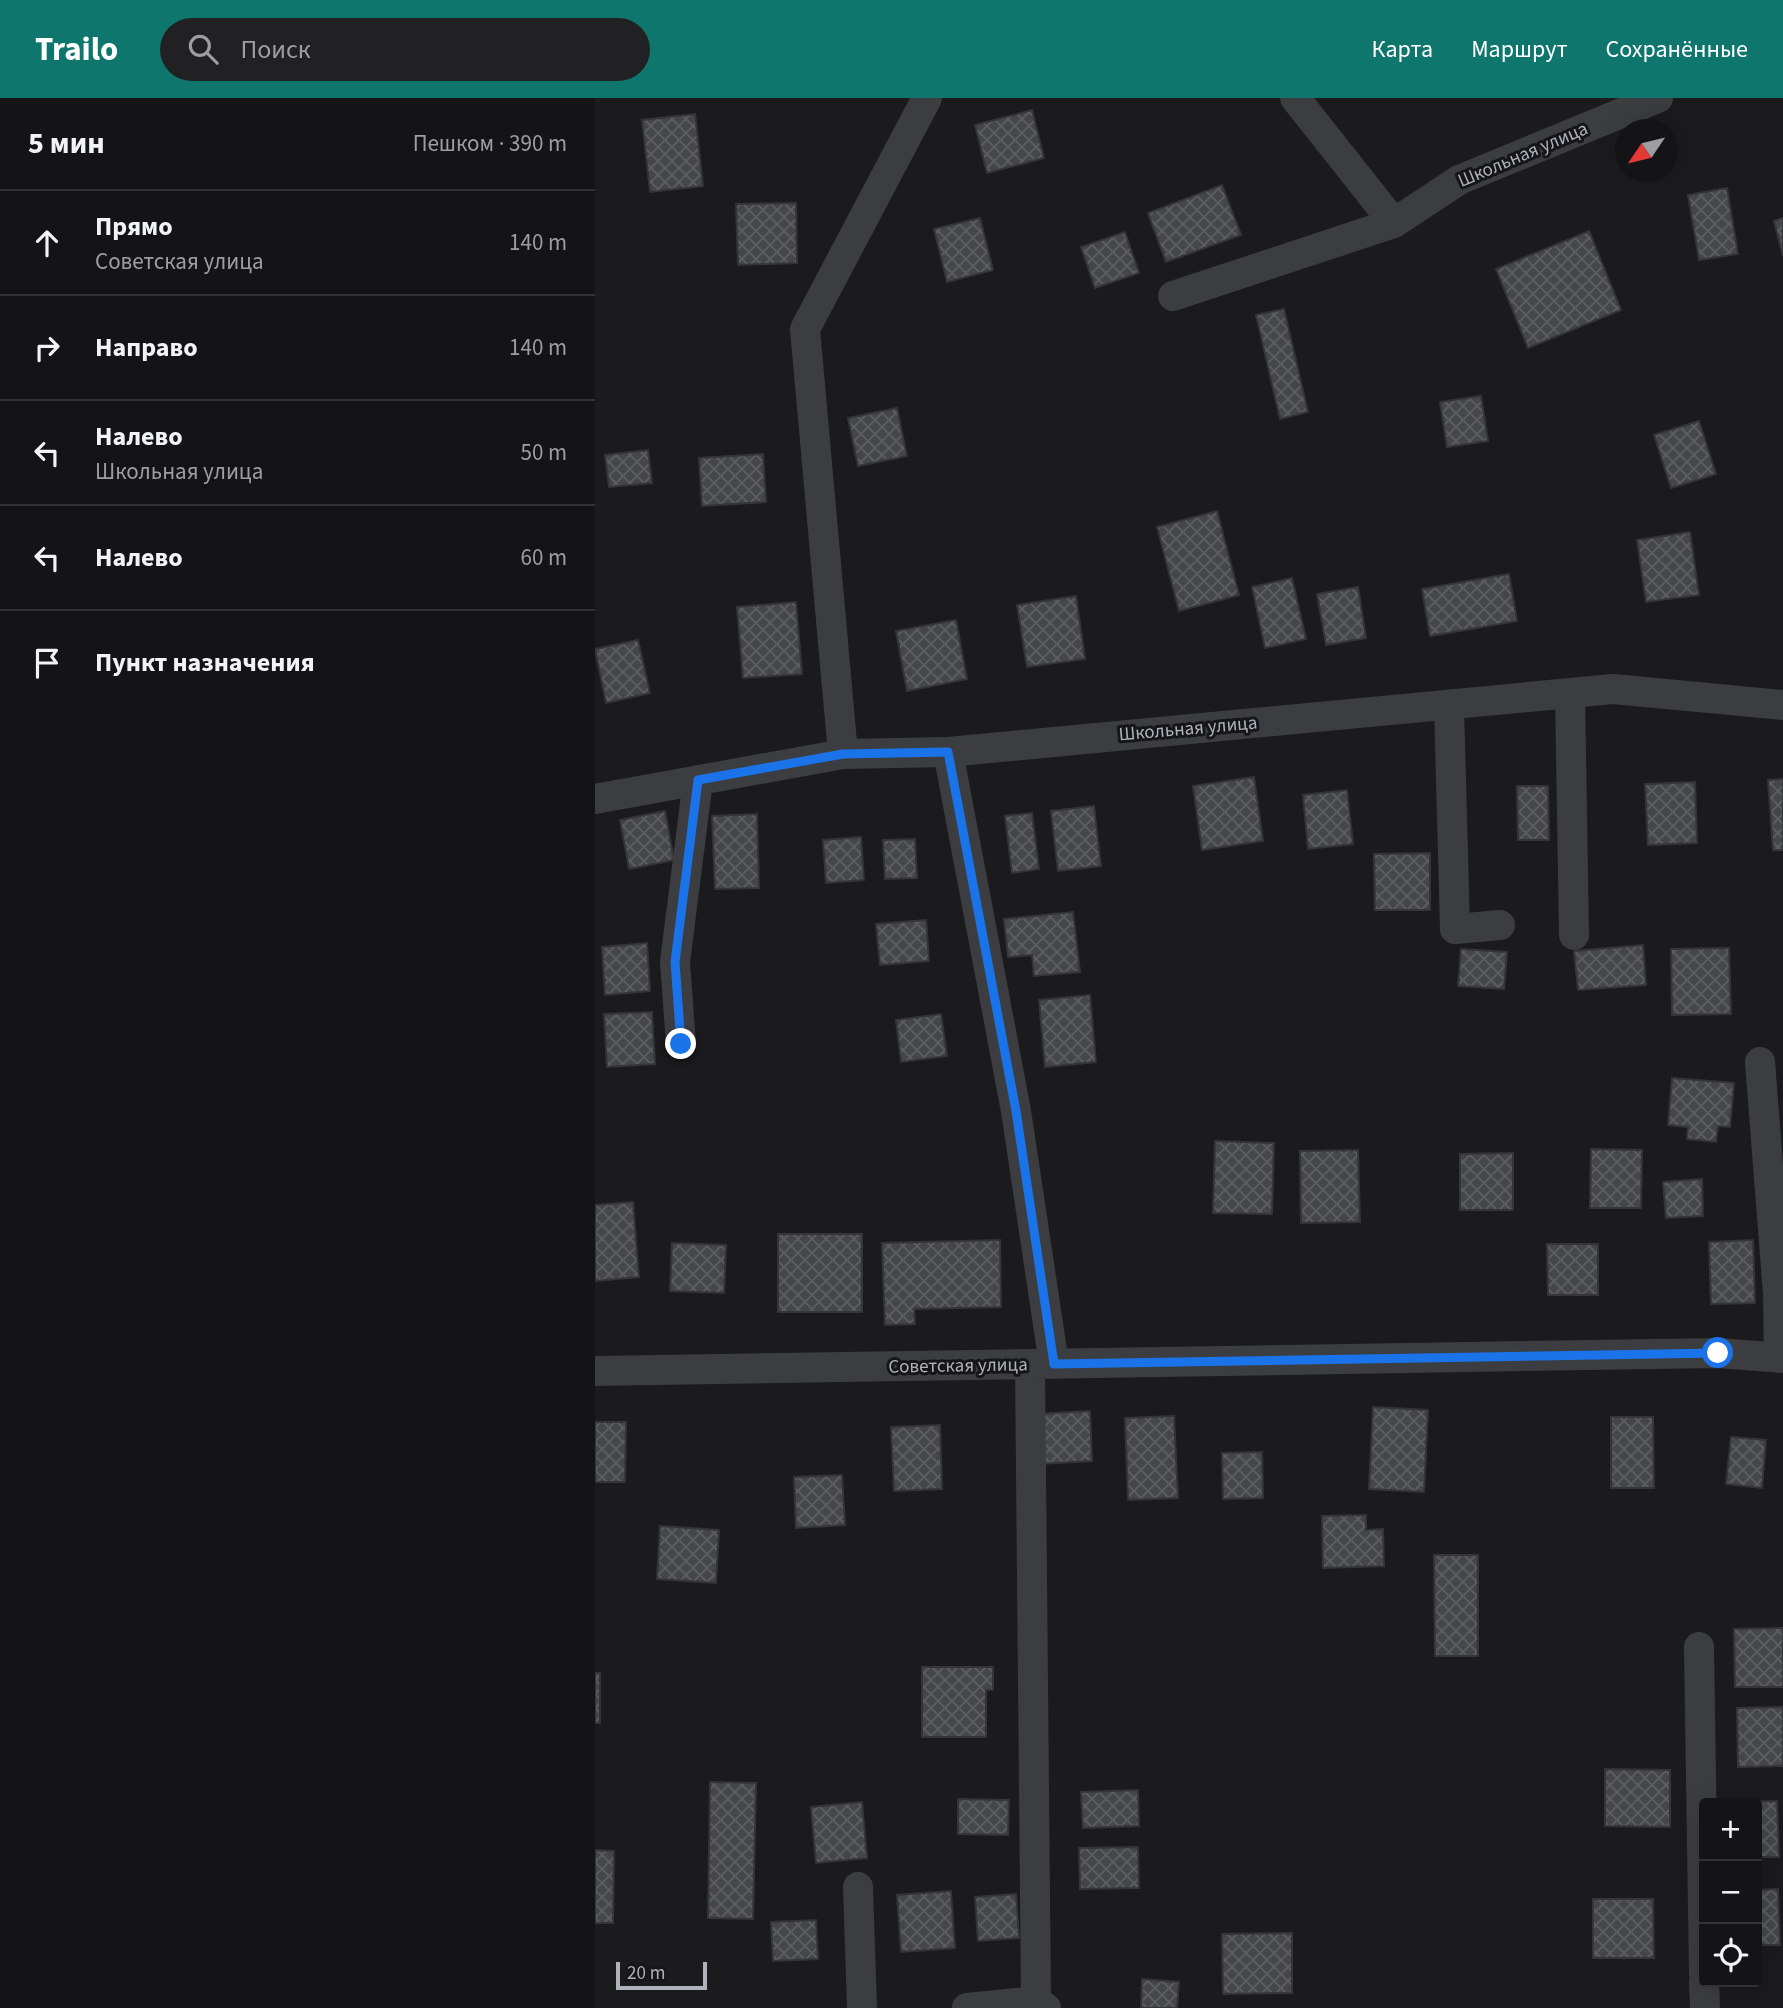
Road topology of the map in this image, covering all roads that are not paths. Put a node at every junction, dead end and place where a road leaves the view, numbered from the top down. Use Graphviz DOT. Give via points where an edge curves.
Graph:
graph roads {
  1 [pos="927,98"];
  2 [pos="1295,98"];
  3 [pos="1658,98"];
  4 [pos="1394,223"];
  5 [pos="1173,296"];
  6 [pos="1570,693"];
  7 [pos="1449,705"];
  8 [pos="1783,705"];
  9 [pos="948,752"];
  10 [pos="843,754"];
  11 [pos="698,780"];
  12 [pos="595,799"];
  13 [pos="1500,925"];
  14 [pos="1574,935"];
  15 [pos="681,1044"];
  16 [pos="1760,1062"];
  17 [pos="1781,1358"];
  18 [pos="1042,1364"];
  19 [pos="595,1371"];
  20 [pos="1699,1647"];
  21 [pos="858,1887"];
  22 [pos="1703,1924"];
  23 [pos="1705,1987"];
  24 [pos="1041,2004"];
  25 [pos="863,2008"];
  26 [pos="967,2008"];
  27 [pos="1705,2008"];
  1 -- 10 [label="street" via="805,329"];
  2 -- 4 [label="street"];
  3 -- 4 [label="street, Школьная улица" via="1459,180"];
  4 -- 5 [label="street, Школьная улица"];
  6 -- 7 [label="street, Школьная улица"];
  6 -- 8 [label="street, Школьная улица" via="1613,689"];
  6 -- 14 [label="street"];
  7 -- 9 [label="street, Школьная улица"];
  7 -- 13 [label="street" via="1455,929"];
  9 -- 10 [label="street, Школьная улица"];
  9 -- 18 [label="street" via="1016,1111"];
  10 -- 11 [label="street, Школьная улица"];
  11 -- 12 [label="street, Школьная улица"];
  11 -- 15 [label="street" via="675,962"];
  16 -- 17 [label="street"];
  17 -- 18 [label="street, Советская улица" via="1718,1353"];
  18 -- 19 [label="street, Советская улица"];
  18 -- 24 [label="street"];
  20 -- 22 [label="street"];
  21 -- 25 [label="street"];
  23 -- 27 [label="street"];
  24 -- 26 [label="street"];
}
